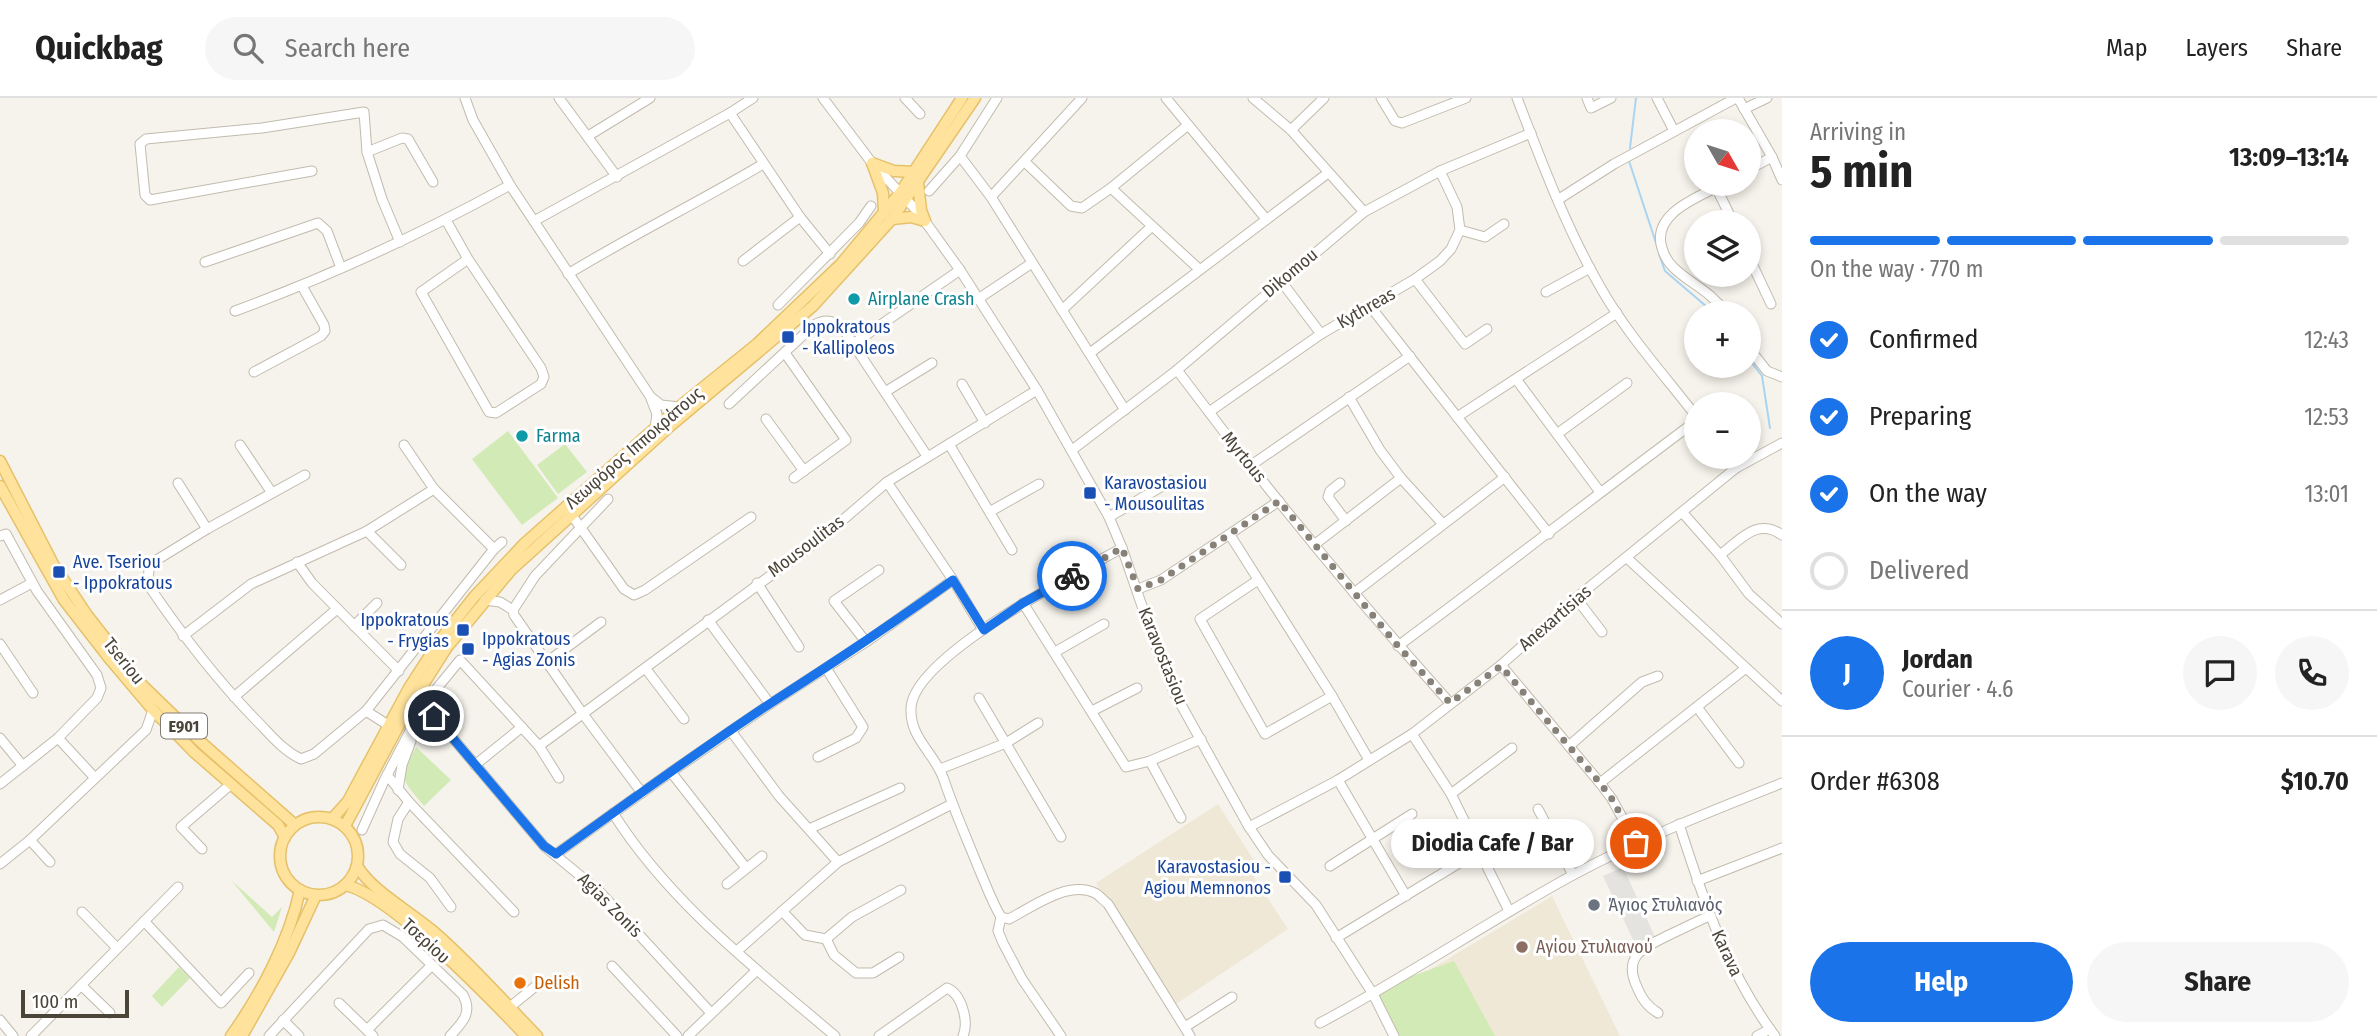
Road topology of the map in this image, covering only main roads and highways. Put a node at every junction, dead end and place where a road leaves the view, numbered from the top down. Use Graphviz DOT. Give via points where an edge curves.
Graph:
graph roads {
  1 [pos="962,98"];
  2 [pos="975,98"];
  3 [pos="914,172"];
  4 [pos="919,183"];
  5 [pos="903,199"];
  6 [pos="888,217"];
  7 [pos="0,461"];
  8 [pos="0,486"];
  9 [pos="332,819"];
  10 [pos="295,825"];
  11 [pos="345,826"];
  12 [pos="285,837"];
  13 [pos="357,866"];
  14 [pos="345,885"];
  15 [pos="300,890"];
  16 [pos="316,895"];
  17 [pos="505,1008"];
  18 [pos="521,1035"];
  19 [pos="231,1036"];
  20 [pos="242,1036"];
  21 [pos="537,1036"];
  1 -- 3 [label="main road, Λεωφόρος Ιπποκράτους"];
  2 -- 4 [label="main road, Λεωφόρος Ιπποκράτους"];
  3 -- 5 [label="main road, Λεωφόρος Ιπποκράτους"];
  3 -- 6 [label="main road" via="872,163"];
  4 -- 5 [label="main road, Λεωφόρος Ιπποκράτους"];
  4 -- 6 [label="main road" via="925,221"];
  5 -- 6 [label="main road, Λεωφόρος Ιπποκράτους"];
  6 -- 9 [label="main road, Λεωφόρος Ιπποκράτους" via="757,344 526,543 474,597 440,640 348,801"];
  6 -- 11 [label="main road, Λεωφόρος Ιπποκράτους" via="813,306 530,550 497,586 440,656"];
  7 -- 10 [label="main road, Tseriou / E901" via="53,564 141,684"];
  8 -- 12 [label="main road, Tseriou / E901" via="85,629 166,724 278,825"];
  9 -- 10 [label="main road" via="319,816"];
  9 -- 11 [label="main road"];
  10 -- 12 [label="main road"];
  11 -- 13 [label="main road" via="356,844"];
  12 -- 15 [label="main road" via="280,849 282,869"];
  13 -- 14 [label="main road"];
  13 -- 17 [label="main road, Τσερίου" via="366,879 473,968"];
  14 -- 16 [label="main road"];
  14 -- 17 [label="main road, Τσερίου" via="365,892 404,919"];
  15 -- 16 [label="main road"];
  15 -- 19 [label="main road" via="274,961"];
  16 -- 20 [label="main road"];
  17 -- 18 [label="main road"];
  17 -- 21 [label="main road, Τσερίου"];
}
